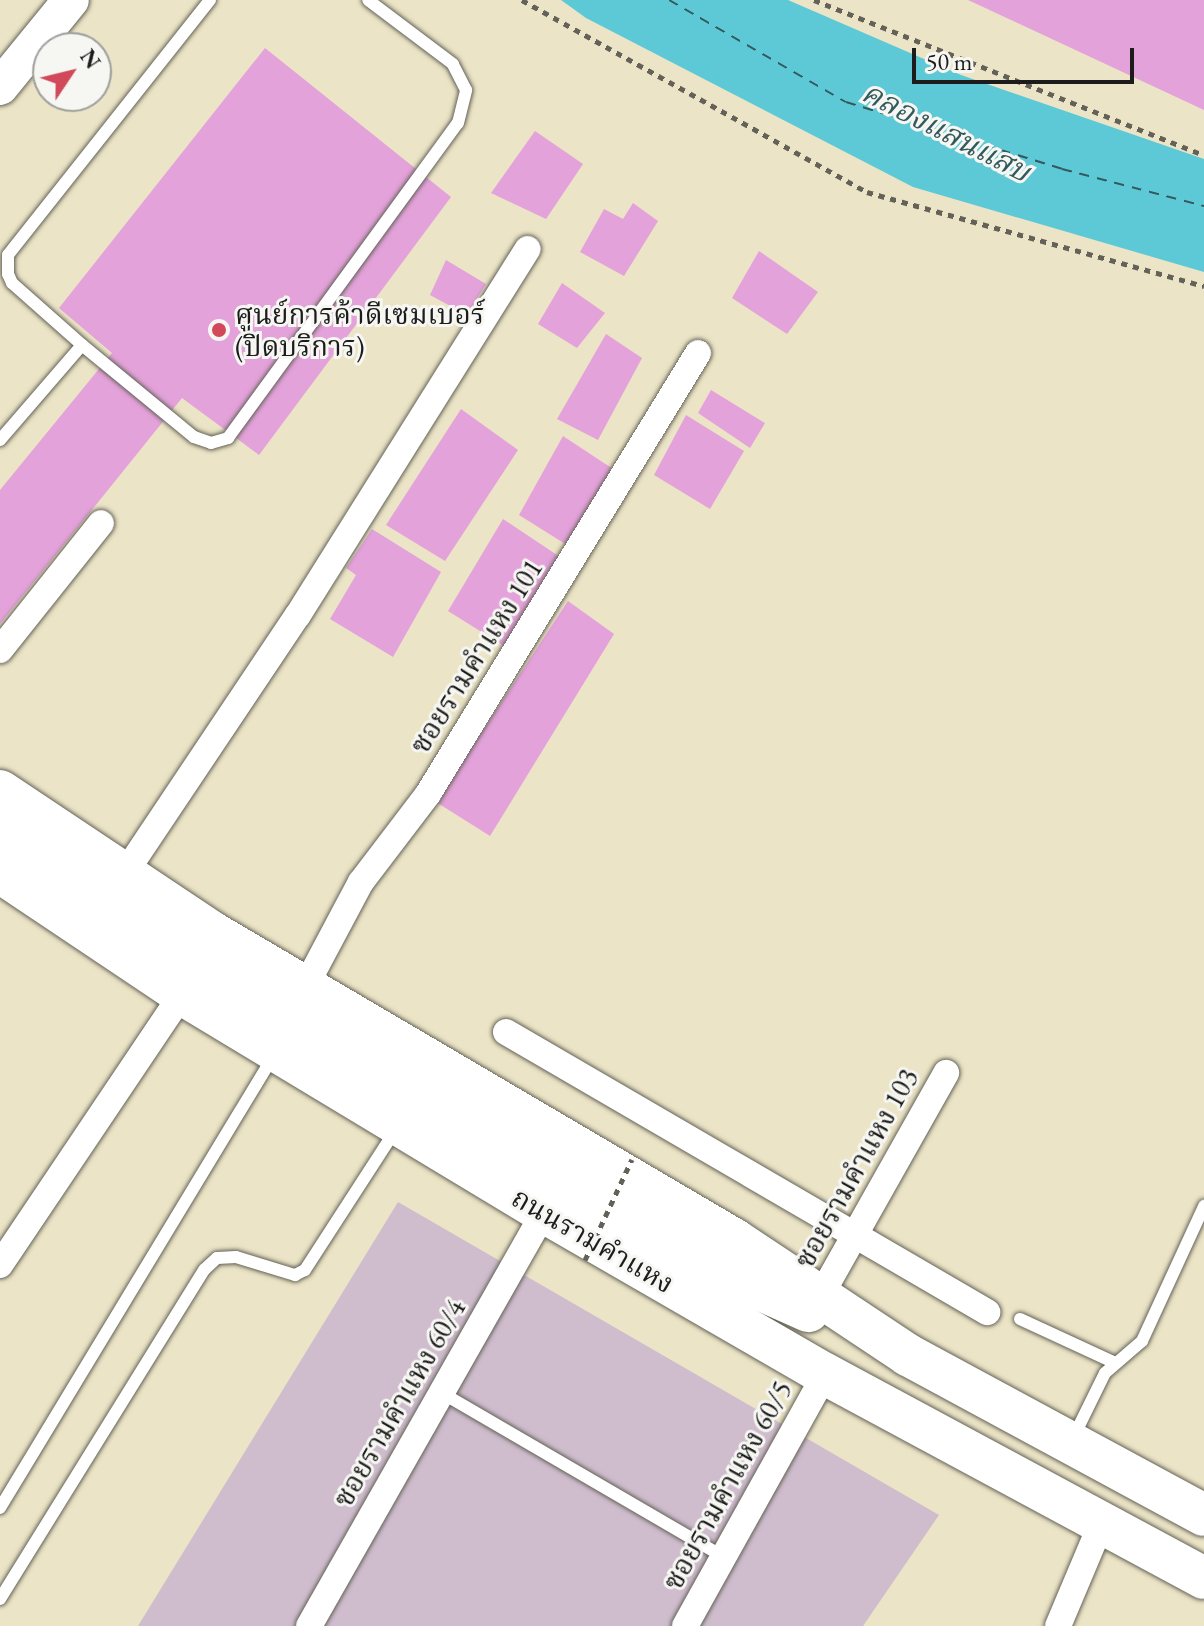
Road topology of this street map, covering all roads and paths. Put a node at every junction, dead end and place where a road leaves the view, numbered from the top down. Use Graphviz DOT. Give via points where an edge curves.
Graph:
graph roads {
  1 [pos="71,0"];
  2 [pos="210,0"];
  3 [pos="368,0"];
  4 [pos="522,0"];
  5 [pos="814,0"];
  6 [pos="4,76"];
  7 [pos="1204,155"];
  8 [pos="528,249"];
  9 [pos="1204,286"];
  10 [pos="82,345"];
  11 [pos="698,353"];
  12 [pos="0,440"];
  13 [pos="101,523"];
  14 [pos="0,650"];
  15 [pos="0,791"];
  16 [pos="0,828"];
  17 [pos="0,872"];
  18 [pos="123,876"];
  19 [pos="304,989"];
  20 [pos="182,994"];
  21 [pos="506,1032"];
  22 [pos="276,1052"];
  23 [pos="946,1073"];
  24 [pos="399,1125"];
  25 [pos="632,1159"];
  26 [pos="1204,1206"];
  27 [pos="544,1212"];
  28 [pos="854,1236"];
  29 [pos="585,1260"];
  30 [pos="0,1265"];
  31 [pos="821,1295"];
  32 [pos="987,1312"];
  33 [pos="1020,1319"];
  34 [pos="908,1355"];
  35 [pos="1113,1362"];
  36 [pos="825,1374"];
  37 [pos="442,1393"];
  38 [pos="1070,1444"];
  39 [pos="0,1508"];
  40 [pos="1204,1515"];
  41 [pos="1101,1524"];
  42 [pos="724,1557"];
  43 [pos="1204,1578"];
  44 [pos="0,1599"];
  45 [pos="309,1626"];
  46 [pos="685,1626"];
  47 [pos="1058,1626"];
  1 -- 6 [label="main road"];
  2 -- 10 [label="lane" via="8,255 12,283"];
  3 -- 10 [label="lane" via="453,64 466,90 458,123 228,438 211,443 194,437"];
  4 -- 9 [label="path" via="867,192"];
  5 -- 7 [label="path"];
  8 -- 18 [label="street" via="298,615"];
  10 -- 12 [label="lane"];
  11 -- 19 [label="street, ซอยรามคำแหง 101" via="428,794 361,882"];
  13 -- 14 [label="street"];
  15 -- 18 [label="main road, ถนนรามคำแหง"];
  16 -- 34 [label="main road, ถนนรามคำแหง" via="129,923 363,1064 750,1285"];
  17 -- 20 [label="main road, ถนนรามคำแหง"];
  18 -- 19 [label="main road, ถนนรามคำแหง"];
  19 -- 31 [label="main road, ถนนรามคำแหง"];
  20 -- 22 [label="main road, ถนนรามคำแหง"];
  20 -- 30 [label="street"];
  21 -- 28 [label="street"];
  22 -- 24 [label="main road, ถนนรามคำแหง"];
  22 -- 39 [label="lane"];
  23 -- 28 [label="street, ซอยรามคำแหง 103"];
  24 -- 27 [label="main road, ถนนรามคำแหง"];
  24 -- 44 [label="lane" via="305,1270 295,1275 236,1257 217,1258 205,1269"];
  25 -- 29 [label="path, bridge"];
  26 -- 35 [label="lane" via="1142,1341"];
  27 -- 36 [label="main road, ถนนรามคำแหง"];
  27 -- 37 [label="street, ซอยรามคำแหง 60/4"];
  28 -- 31 [label="street, ซอยรามคำแหง 103"];
  28 -- 32 [label="street"];
  31 -- 34 [label="main road, ถนนรามคำแหง"];
  33 -- 35 [label="lane"];
  34 -- 38 [label="main road, ถนนรามคำแหง"];
  35 -- 38 [label="lane"];
  36 -- 41 [label="main road, ถนนรามคำแหง"];
  36 -- 42 [label="street, ซอยรามคำแหง 60/5"];
  37 -- 42 [label="lane"];
  37 -- 45 [label="street, ซอยรามคำแหง 60/4"];
  38 -- 40 [label="main road, ถนนรามคำแหง"];
  41 -- 43 [label="main road, ถนนรามคำแหง"];
  41 -- 47 [label="street"];
  42 -- 46 [label="street, ซอยรามคำแหง 60/5"];
}
